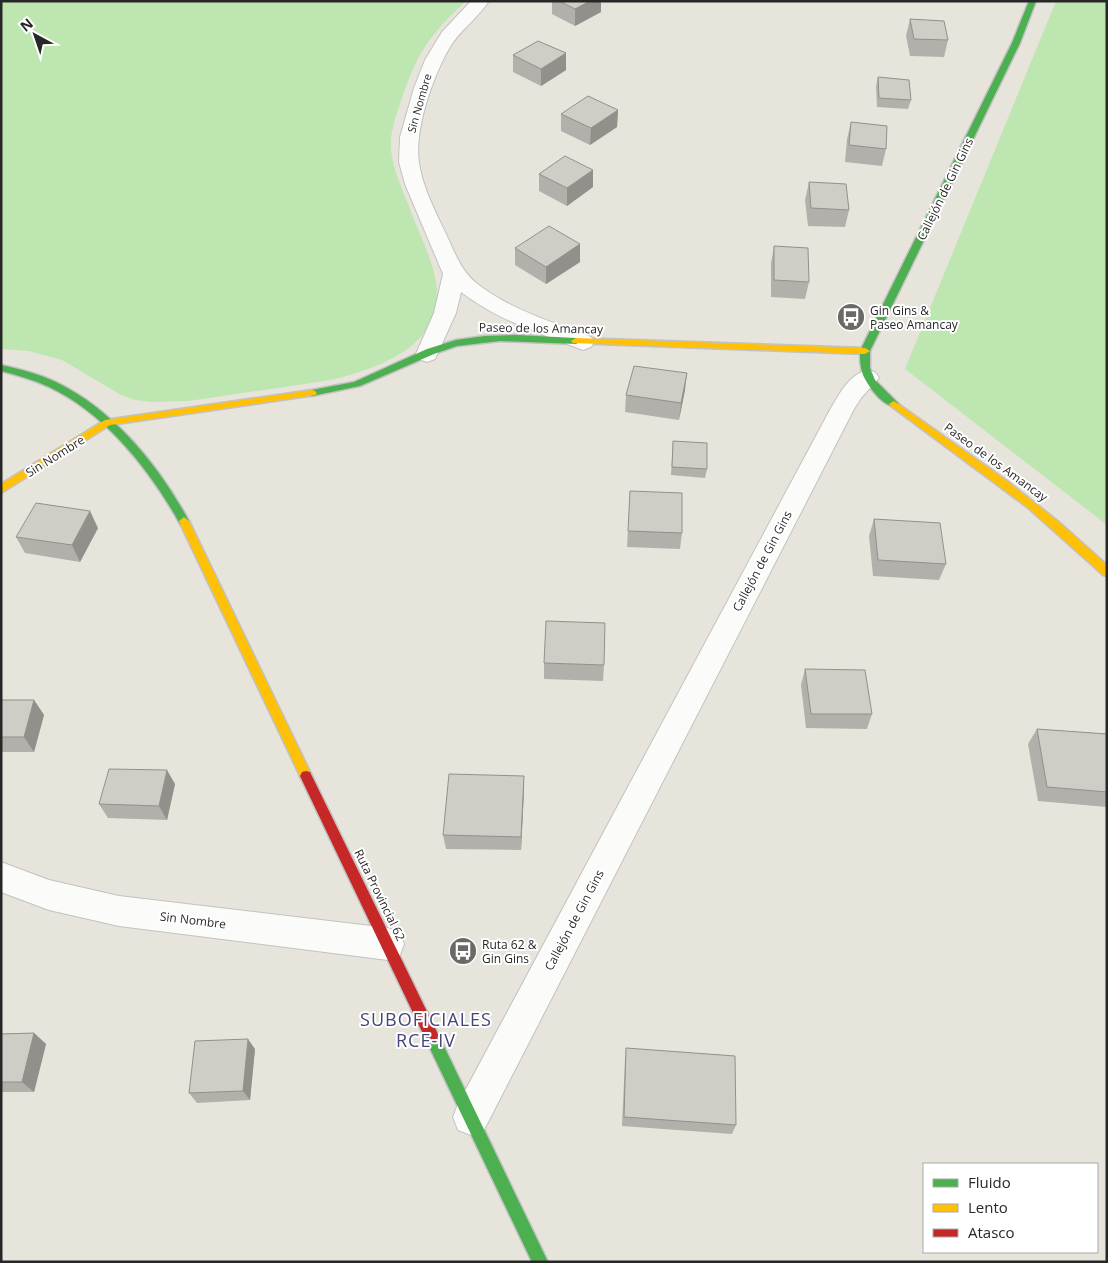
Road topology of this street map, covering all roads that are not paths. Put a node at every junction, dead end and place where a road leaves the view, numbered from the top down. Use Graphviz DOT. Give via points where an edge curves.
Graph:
graph roads {
  1 [pos="481,1"];
  2 [pos="1033,1"];
  3 [pos="454,274"];
  4 [pos="583,342"];
  5 [pos="427,354"];
  6 [pos="866,365"];
  7 [pos="1,368"];
  8 [pos="108,422"];
  9 [pos="1,489"];
  10 [pos="1107,572"];
  11 [pos="1,878"];
  12 [pos="388,944"];
  13 [pos="471,1117"];
  14 [pos="540,1262"];
  1 -- 3 [label="street, Sin Nombre" via="451,31 431,62 408,141 408,156 416,185"];
  2 -- 6 [label="main road, Callejón de Gin Gins"];
  3 -- 4 [label="street, Sin Nombre" via="491,303"];
  3 -- 5 [label="street" via="445,313"];
  4 -- 5 [label="main road, Paseo de los Amancay" via="488,339 456,344"];
  4 -- 6 [label="main road, Paseo de los Amancay"];
  5 -- 8 [label="main road, Paseo de los Amancay" via="370,380 341,389"];
  6 -- 10 [label="main road, Paseo de los Amancay" via="874,387 892,404 1021,495"];
  6 -- 13 [label="street, Callejón de Gin Gins"];
  7 -- 8 [label="main road, Ruta Provincial 62" via="33,376 76,396"];
  8 -- 9 [label="main road, Sin Nombre"];
  8 -- 12 [label="main road, Ruta Provincial 62" via="156,475 194,540"];
  11 -- 12 [label="street, Sin Nombre" via="49,895 118,911"];
  12 -- 13 [label="main road, Ruta Provincial 62"];
  13 -- 14 [label="main road, Ruta Provincial 62"];
}
